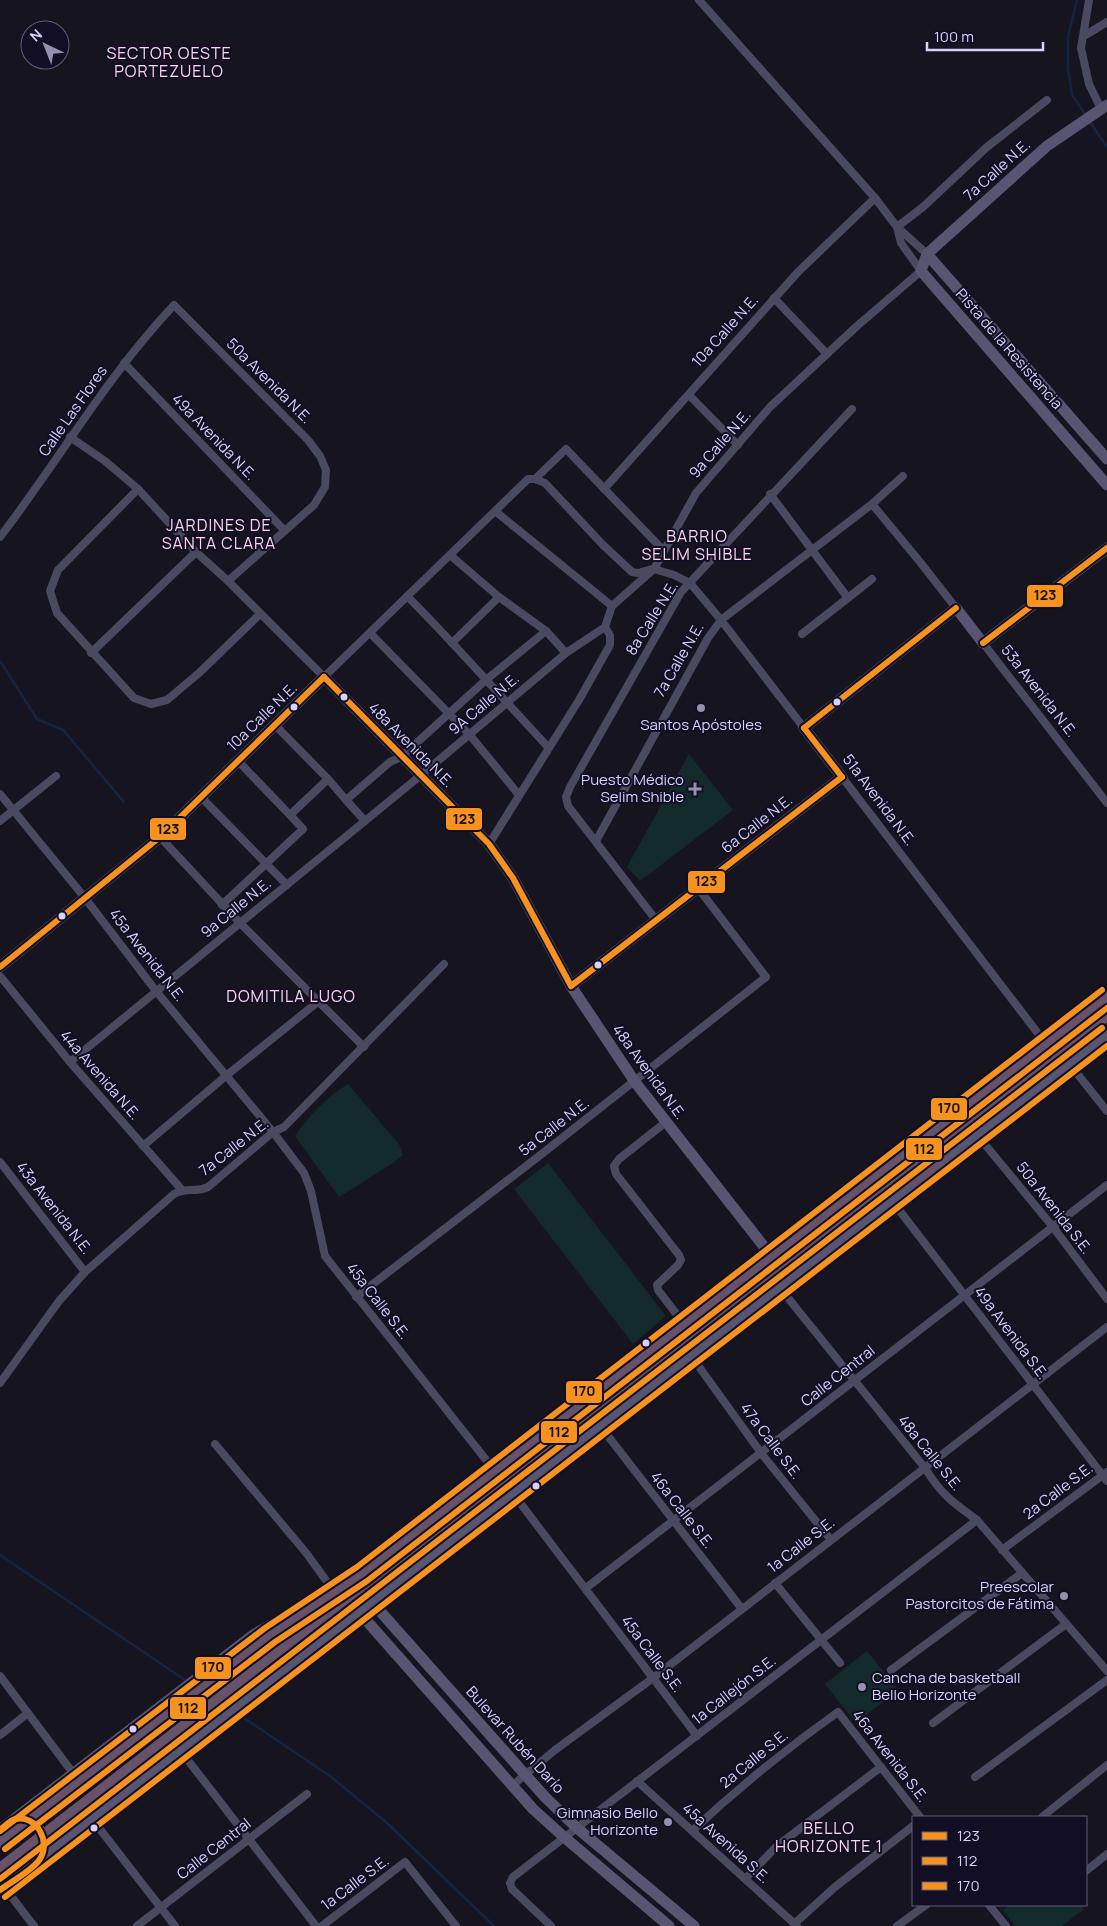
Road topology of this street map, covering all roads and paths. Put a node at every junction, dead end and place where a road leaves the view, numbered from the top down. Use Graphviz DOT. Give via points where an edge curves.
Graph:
graph roads {
  1 [pos="699,0"];
  2 [pos="1089,0"];
  3 [pos="1107,22"];
  4 [pos="1084,36"];
  5 [pos="1047,100"];
  6 [pos="1100,109"];
  7 [pos="875,198"];
  8 [pos="897,227"];
  9 [pos="927,254"];
  10 [pos="921,271"];
  11 [pos="774,298"];
  12 [pos="174,305"];
  13 [pos="827,354"];
  14 [pos="124,363"];
  15 [pos="689,394"];
  16 [pos="852,409"];
  17 [pos="70,437"];
  18 [pos="738,445"];
  19 [pos="1107,460"];
  20 [pos="903,476"];
  21 [pos="535,479"];
  22 [pos="1107,485"];
  23 [pos="138,489"];
  24 [pos="604,489"];
  25 [pos="770,494"];
  26 [pos="872,504"];
  27 [pos="495,511"];
  28 [pos="284,530"];
  29 [pos="0,537"];
  30 [pos="1107,548"];
  31 [pos="812,550"];
  32 [pos="664,551"];
  33 [pos="196,552"];
  34 [pos="450,555"];
  35 [pos="654,569"];
  36 [pos="872,579"];
  37 [pos="228,581"];
  38 [pos="690,583"];
  39 [pos="407,596"];
  40 [pos="499,597"];
  41 [pos="848,598"];
  42 [pos="612,606"];
  43 [pos="956,608"];
  44 [pos="260,614"];
  45 [pos="721,620"];
  46 [pos="605,627"];
  47 [pos="546,631"];
  48 [pos="370,632"];
  49 [pos="802,634"];
  50 [pos="452,642"];
  51 [pos="983,643"];
  52 [pos="92,653"];
  53 [pos="566,653"];
  54 [pos="324,677"];
  55 [pos="487,679"];
  56 [pos="506,703"];
  57 [pos="448,713"];
  58 [pos="275,725"];
  59 [pos="804,728"];
  60 [pos="469,734"];
  61 [pos="548,748"];
  62 [pos="401,756"];
  63 [pos="238,761"];
  64 [pos="56,776"];
  65 [pos="420,776"];
  66 [pos="842,777"];
  67 [pos="328,780"];
  68 [pos="0,794"];
  69 [pos="519,795"];
  70 [pos="201,797"];
  71 [pos="346,800"];
  72 [pos="1107,803"];
  73 [pos="14,810"];
  74 [pos="290,815"];
  75 [pos="0,820"];
  76 [pos="365,821"];
  77 [pos="160,837"];
  78 [pos="596,841"];
  79 [pos="489,844"];
  80 [pos="266,864"];
  81 [pos="286,885"];
  82 [pos="698,888"];
  83 [pos="85,898"];
  84 [pos="222,905"];
  85 [pos="656,920"];
  86 [pos="240,923"];
  87 [pos="444,964"];
  88 [pos="0,967"];
  89 [pos="0,976"];
  90 [pos="571,986"];
  91 [pos="156,991"];
  92 [pos="1107,997"];
  93 [pos="318,1002"];
  94 [pos="1107,1012"];
  95 [pos="1107,1035"];
  96 [pos="364,1047"];
  97 [pos="1051,1048"];
  98 [pos="70,1062"];
  99 [pos="1069,1065"];
  100 [pos="227,1075"];
  101 [pos="635,1082"];
  102 [pos="1107,1111"];
  103 [pos="666,1122"];
  104 [pos="273,1132"];
  105 [pos="978,1136"];
  106 [pos="144,1146"];
  107 [pos="0,1162"];
  108 [pos="942,1164"];
  109 [pos="1107,1185"];
  110 [pos="182,1190"];
  111 [pos="877,1192"];
  112 [pos="893,1202"];
  113 [pos="1053,1227"];
  114 [pos="776,1261"];
  115 [pos="86,1272"];
  116 [pos="780,1288"];
  117 [pos="965,1295"];
  118 [pos="356,1297"];
  119 [pos="1107,1299"];
  120 [pos="684,1324"];
  121 [pos="1107,1327"];
  122 [pos="692,1357"];
  123 [pos="854,1381"];
  124 [pos="0,1383"];
  125 [pos="1032,1384"];
  126 [pos="600,1427"];
  127 [pos="215,1444"];
  128 [pos="760,1453"];
  129 [pos="925,1468"];
  130 [pos="498,1475"];
  131 [pos="1106,1476"];
  132 [pos="513,1494"];
  133 [pos="976,1520"];
  134 [pos="673,1521"];
  135 [pos="831,1540"];
  136 [pos="1002,1550"];
  137 [pos="1022,1573"];
  138 [pos="362,1574"];
  139 [pos="776,1583"];
  140 [pos="586,1588"];
  141 [pos="333,1590"];
  142 [pos="370,1601"];
  143 [pos="742,1609"];
  144 [pos="358,1611"];
  145 [pos="1066,1624"];
  146 [pos="821,1639"];
  147 [pos="840,1663"];
  148 [pos="891,1670"];
  149 [pos="1107,1671"];
  150 [pos="0,1676"];
  151 [pos="653,1678"];
  152 [pos="1107,1680"];
  153 [pos="28,1712"];
  154 [pos="838,1712"];
  155 [pos="933,1723"];
  156 [pos="0,1735"];
  157 [pos="697,1736"];
  158 [pos="180,1750"];
  159 [pos="1107,1765"];
  160 [pos="881,1767"];
  161 [pos="73,1773"];
  162 [pos="526,1774"];
  163 [pos="975,1777"];
  164 [pos="638,1781"];
  165 [pos="513,1786"];
  166 [pos="308,1794"];
  167 [pos="919,1816"];
  168 [pos="1043,1816"];
  169 [pos="14,1819"];
  170 [pos="92,1819"];
  171 [pos="912,1827"];
  172 [pos="577,1828"];
  173 [pos="0,1830"];
  174 [pos="692,1831"];
  175 [pos="564,1837"];
  176 [pos="248,1840"];
  177 [pos="0,1842"];
  178 [pos="1107,1854"];
  179 [pos="39,1860"];
  180 [pos="1087,1870"];
  181 [pos="0,1871"];
  182 [pos="745,1879"];
  183 [pos="2,1889"];
  184 [pos="925,1906"];
  185 [pos="990,1906"];
  186 [pos="160,1908"];
  187 [pos="795,1925"];
  188 [pos="34,1926"];
  189 [pos="137,1926"];
  190 [pos="175,1926"];
  191 [pos="316,1926"];
  192 [pos="322,1926"];
  193 [pos="456,1926"];
  194 [pos="551,1926"];
  195 [pos="669,1926"];
  196 [pos="694,1926"];
  197 [pos="898,1926"];
  198 [pos="1006,1926"];
  1 -- 7 [label="street, Pista de la Resistencia"];
  2 -- 4 [label="street"];
  3 -- 4 [label="street"];
  4 -- 6 [label="street" via="1081,48 1084,66"];
  5 -- 8 [label="street"];
  6 -- 9 [label="street, 7a Calle N.E." via="1047,146"];
  7 -- 8 [label="street, Pista de la Resistencia"];
  7 -- 11 [label="street, 10a Calle N.E."];
  8 -- 9 [label="street, Pista de la Resistencia"];
  8 -- 10 [label="street, Pista de la Resistencia" via="901,243"];
  9 -- 10 [label="street, 7a Calle N.E."];
  9 -- 19 [label="street, Pista de la Resistencia"];
  10 -- 13 [label="street, 9a Calle N.E."];
  10 -- 22 [label="street, Pista de la Resistencia"];
  11 -- 13 [label="street"];
  11 -- 15 [label="street, 10a Calle N.E."];
  12 -- 14 [label="street, Calle Las Flores"];
  12 -- 28 [label="street, 50a Avenida N.E." via="320,456 326,470 325,487 314,504"];
  13 -- 18 [label="street, 9a Calle N.E." via="770,407"];
  14 -- 17 [label="street, Calle Las Flores"];
  14 -- 28 [label="street, 49a Avenida N.E."];
  15 -- 18 [label="street"];
  15 -- 24 [label="street, 10a Calle N.E."];
  16 -- 25 [label="street, 8a Calle N.E."];
  17 -- 23 [label="street, 48a Avenida N.E."];
  17 -- 29 [label="street, Calle Las Flores"];
  18 -- 32 [label="street, 9a Calle N.E." via="696,493"];
  20 -- 26 [label="street, 7a Calle N.E."];
  21 -- 24 [label="street, 10a Calle N.E." via="566,449"];
  21 -- 27 [label="street, 10a Calle N.E." via="528,479"];
  21 -- 35 [label="street" via="545,483 632,572"];
  23 -- 33 [label="street, 48a Avenida N.E."];
  23 -- 52 [label="street" via="58,570 50,592 57,613"];
  24 -- 32 [label="street"];
  25 -- 31 [label="street"];
  25 -- 38 [label="street, 8a Calle N.E."];
  26 -- 31 [label="street, 7a Calle N.E."];
  26 -- 43 [label="street, 53a Avenida N.E."];
  27 -- 34 [label="street, 10a Calle N.E."];
  27 -- 42 [label="street"];
  28 -- 37 [label="street"];
  30 -- 51 [label="street"];
  31 -- 41 [label="street"];
  31 -- 45 [label="street, 7a Calle N.E."];
  32 -- 35 [label="street, 9a Calle N.E."];
  33 -- 37 [label="street, 48a Avenida N.E."];
  33 -- 52 [label="street"];
  34 -- 39 [label="street, 10a Calle N.E."];
  34 -- 40 [label="street"];
  35 -- 38 [label="street, 51a Avenida N.E."];
  35 -- 42 [label="street, 9a Calle N.E."];
  36 -- 41 [label="street"];
  37 -- 44 [label="street, 48a Avenida N.E."];
  38 -- 45 [label="street, 51a Avenida N.E."];
  38 -- 78 [label="street, 8a Calle N.E." via="681,592 566,796 568,806"];
  39 -- 48 [label="street, 10a Calle N.E."];
  39 -- 50 [label="street"];
  40 -- 47 [label="street"];
  40 -- 50 [label="street"];
  41 -- 49 [label="street"];
  42 -- 46 [label="street"];
  43 -- 51 [label="street, 53a Avenida N.E."];
  43 -- 59 [label="street"];
  44 -- 52 [label="street" via="167,700 151,704 134,698"];
  44 -- 54 [label="street, 48a Avenida N.E."];
  45 -- 59 [label="street, 51a Avenida N.E."];
  45 -- 78 [label="street, 7a Calle N.E."];
  46 -- 53 [label="street"];
  46 -- 61 [label="street" via="610,635 610,645"];
  47 -- 53 [label="street"];
  47 -- 55 [label="street"];
  48 -- 54 [label="street, 10a Calle N.E."];
  48 -- 57 [label="street"];
  50 -- 55 [label="street"];
  51 -- 72 [label="street, 53a Avenida N.E."];
  53 -- 56 [label="street, 9A Calle N.E."];
  54 -- 58 [label="street, 10a Calle N.E."];
  54 -- 62 [label="street, 48a Avenida N.E."];
  55 -- 56 [label="street"];
  55 -- 57 [label="street"];
  56 -- 60 [label="street, 9A Calle N.E."];
  56 -- 61 [label="street"];
  57 -- 60 [label="street"];
  57 -- 62 [label="street"];
  58 -- 63 [label="street, 10a Calle N.E."];
  58 -- 67 [label="street"];
  59 -- 66 [label="street, 51a Avenida N.E."];
  60 -- 65 [label="street, 9A Calle N.E."];
  60 -- 69 [label="street"];
  61 -- 69 [label="street"];
  62 -- 65 [label="street, 48a Avenida N.E."];
  62 -- 71 [label="street"];
  63 -- 70 [label="street, 10a Calle N.E."];
  63 -- 74 [label="street"];
  64 -- 73 [label="street"];
  65 -- 76 [label="street, 9a Calle N.E."];
  65 -- 79 [label="street, 48a Avenida N.E."];
  66 -- 82 [label="street, 6a Calle N.E."];
  66 -- 97 [label="street, 51a Avenida N.E."];
  67 -- 71 [label="street"];
  67 -- 74 [label="street"];
  68 -- 73 [label="street, 45a Avenida N.E."];
  69 -- 79 [label="street"];
  70 -- 77 [label="street, 10a Calle N.E."];
  70 -- 80 [label="street"];
  71 -- 76 [label="street"];
  73 -- 75 [label="street"];
  73 -- 83 [label="street, 45a Avenida N.E."];
  74 -- 80 [label="street" via="303,829"];
  76 -- 81 [label="street, 9a Calle N.E."];
  77 -- 83 [label="street, 10a Calle N.E."];
  77 -- 84 [label="street"];
  78 -- 85 [label="street"];
  79 -- 90 [label="street, 48a Avenida N.E." via="513,878"];
  80 -- 81 [label="street"];
  80 -- 84 [label="street"];
  81 -- 86 [label="street, 9a Calle N.E."];
  82 -- 85 [label="street, 6a Calle N.E."];
  82 -- 101 [label="street, 5a Calle N.E." via="766,977"];
  83 -- 88 [label="street, 10a Calle N.E."];
  83 -- 91 [label="street, 45a Avenida N.E."];
  84 -- 86 [label="street"];
  85 -- 90 [label="street, 6a Calle N.E."];
  86 -- 91 [label="street, 9a Calle N.E."];
  86 -- 93 [label="street"];
  87 -- 96 [label="street, 7a Calle N.E."];
  89 -- 98 [label="street, 44a Avenida N.E."];
  90 -- 101 [label="street, 48a Avenida N.E."];
  91 -- 98 [label="street, 9a Calle N.E."];
  91 -- 100 [label="street, 45a Avenida N.E."];
  92 -- 97 [label="highway"];
  93 -- 96 [label="street"];
  93 -- 100 [label="street"];
  94 -- 97 [label="highway"];
  95 -- 99 [label="street"];
  96 -- 104 [label="street, 7a Calle N.E." via="284,1127"];
  97 -- 99 [label="street, 51a Avenida N.E."];
  97 -- 111 [label="highway"];
  97 -- 114 [label="highway"];
  98 -- 106 [label="street, 44a Avenida N.E."];
  99 -- 102 [label="street, 51a Avenida N.E."];
  99 -- 105 [label="street"];
  100 -- 104 [label="street, 45a Avenida N.E."];
  100 -- 106 [label="street"];
  101 -- 103 [label="street, 48a Avenida N.E."];
  101 -- 118 [label="street, 5a Calle N.E."];
  103 -- 114 [label="street, 48a Avenida N.E."];
  103 -- 120 [label="street" via="614,1166 616,1174 679,1255 678,1265 657,1285"];
  104 -- 110 [label="street, 7a Calle N.E." via="208,1187 198,1191"];
  104 -- 118 [label="street, 45a Calle S.E." via="304,1173 325,1256"];
  105 -- 108 [label="street"];
  105 -- 113 [label="street, 50a Avenida S.E."];
  106 -- 110 [label="street, 44a Avenida N.E."];
  107 -- 115 [label="street, 43a Avenida N.E."];
  108 -- 111 [label="highway"];
  108 -- 112 [label="street"];
  109 -- 113 [label="street, Calle Central"];
  110 -- 115 [label="street"];
  111 -- 114 [label="highway"];
  112 -- 116 [label="street"];
  112 -- 117 [label="street, 49a Avenida S.E."];
  113 -- 117 [label="street, Calle Central"];
  113 -- 119 [label="street, 50a Avenida S.E."];
  114 -- 120 [label="highway"];
  114 -- 130 [label="highway"];
  115 -- 124 [label="street" via="59,1301"];
  116 -- 122 [label="street"];
  116 -- 123 [label="street, 48a Calle S.E."];
  117 -- 123 [label="street, Calle Central"];
  117 -- 125 [label="street, 49a Avenida S.E."];
  118 -- 130 [label="street, 45a Calle S.E."];
  120 -- 130 [label="highway"];
  121 -- 125 [label="street, 1a Calle S.E."];
  122 -- 126 [label="street"];
  122 -- 128 [label="street, 47a Calle S.E."];
  123 -- 128 [label="street, Calle Central"];
  123 -- 129 [label="street, 48a Calle S.E."];
  125 -- 129 [label="street, 1a Calle S.E."];
  125 -- 131 [label="street, 49a Avenida S.E."];
  126 -- 132 [label="street"];
  126 -- 134 [label="street, 46a Calle S.E."];
  127 -- 141 [label="street"];
  128 -- 134 [label="street, Calle Central"];
  128 -- 135 [label="street, 47a Calle S.E."];
  129 -- 133 [label="street, 48a Calle S.E." via="938,1488"];
  129 -- 135 [label="street, 1a Calle S.E."];
  130 -- 132 [label="street, 45a Calle S.E."];
  130 -- 138 [label="highway"];
  130 -- 181 [label="highway, bridge" via="237,1687"];
  131 -- 136 [label="street, 2a Calle S.E."];
  132 -- 140 [label="street, 45a Calle S.E."];
  132 -- 142 [label="street"];
  133 -- 136 [label="street, 48a Calle S.E."];
  133 -- 146 [label="street, 1a Callejón S.E."];
  134 -- 140 [label="street, Calle Central"];
  134 -- 143 [label="street, 46a Calle S.E."];
  135 -- 139 [label="street, 1a Calle S.E."];
  136 -- 137 [label="street, 48a Calle S.E."];
  137 -- 145 [label="street, 48a Calle S.E."];
  137 -- 148 [label="street"];
  138 -- 141 [label="street"];
  138 -- 177 [label="highway, bridge" via="270,1636"];
  139 -- 143 [label="street, 1a Calle S.E."];
  139 -- 146 [label="street"];
  140 -- 151 [label="street, 45a Calle S.E."];
  141 -- 161 [label="street" via="259,1631"];
  142 -- 144 [label="street"];
  142 -- 162 [label="street, Bulevar Rubén Darío"];
  143 -- 151 [label="street, 1a Calle S.E."];
  144 -- 158 [label="street"];
  144 -- 165 [label="street"];
  145 -- 149 [label="street, 48a Calle S.E."];
  145 -- 155 [label="street"];
  146 -- 147 [label="street"];
  146 -- 157 [label="street, 1a Callejón S.E."];
  150 -- 153 [label="street"];
  151 -- 157 [label="street, 45a Calle S.E."];
  151 -- 162 [label="street, 1a Calle S.E."];
  152 -- 163 [label="street"];
  153 -- 156 [label="street"];
  153 -- 161 [label="street"];
  154 -- 160 [label="street, 46a Avenida S.E."];
  154 -- 174 [label="street, 2a Calle S.E." via="738,1788"];
  157 -- 164 [label="street, 1a Callejón S.E."];
  158 -- 170 [label="street"];
  158 -- 176 [label="street"];
  159 -- 168 [label="street"];
  160 -- 167 [label="street, 46a Avenida S.E."];
  160 -- 182 [label="street" via="777,1846"];
  161 -- 169 [label="street"];
  162 -- 165 [label="street, 1a Calle S.E."];
  162 -- 172 [label="street, Bulevar Rubén Darío"];
  164 -- 172 [label="street, 1a Callejón S.E."];
  164 -- 174 [label="street, 45a Avenida S.E."];
  165 -- 175 [label="street"];
  166 -- 176 [label="street, Calle Central"];
  169 -- 173 [label="street"];
  169 -- 179 [label="street" via="28,1820 40,1829 44,1844"];
  170 -- 179 [label="street"];
  170 -- 186 [label="street"];
  171 -- 187 [label="street" via="835,1887"];
  172 -- 175 [label="street, 1a Callejón S.E."];
  172 -- 196 [label="street, Bulevar Rubén Darío"];
  174 -- 182 [label="street, 45a Avenida S.E."];
  175 -- 194 [label="street, 1a Callejón S.E." via="513,1877 510,1883 512,1889"];
  175 -- 195 [label="street"];
  176 -- 186 [label="street, Calle Central"];
  176 -- 191 [label="street"];
  178 -- 180 [label="street"];
  179 -- 183 [label="street"];
  182 -- 187 [label="street, 45a Avenida S.E."];
  183 -- 188 [label="street"];
  184 -- 197 [label="street"];
  185 -- 198 [label="street"];
  186 -- 189 [label="street, Calle Central"];
  186 -- 190 [label="street"];
  192 -- 193 [label="street, 1a Calle S.E." via="405,1862"];
}
